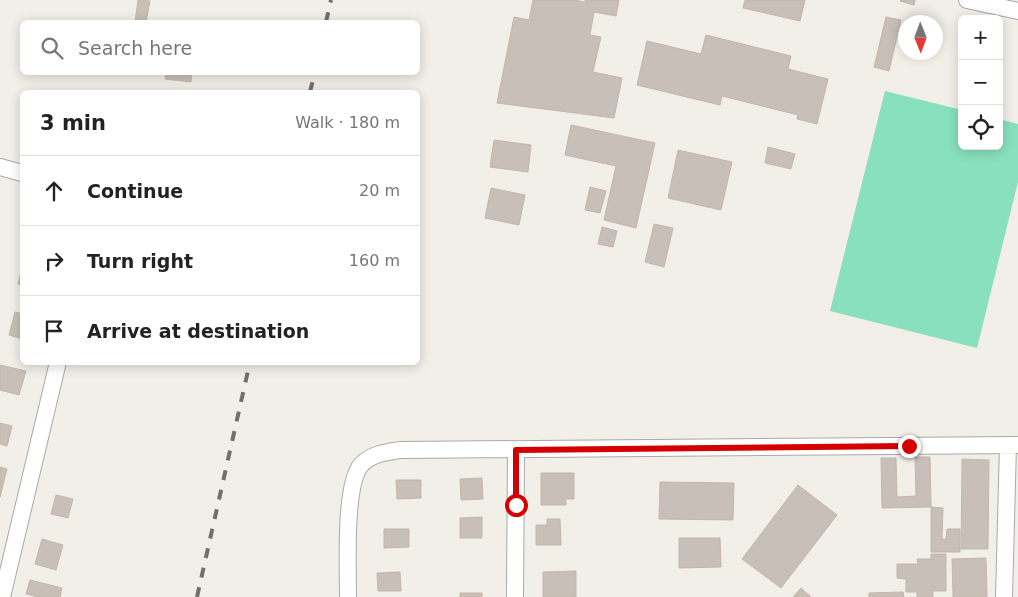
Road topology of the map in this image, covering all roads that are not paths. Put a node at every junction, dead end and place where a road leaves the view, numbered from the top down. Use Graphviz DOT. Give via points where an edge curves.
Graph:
graph roads {
  1 [pos="967,0"];
  2 [pos="1018,11"];
  3 [pos="0,167"];
  4 [pos="20,172"];
  5 [pos="57,365"];
  6 [pos="1013,445"];
  7 [pos="516,450"];
  8 [pos="2,597"];
  9 [pos="348,597"];
  10 [pos="515,597"];
  11 [pos="1004,597"];
  1 -- 2 [label="street"];
  3 -- 4 [label="street"];
  5 -- 8 [label="street"];
  6 -- 7 [label="street"];
  6 -- 11 [label="street"];
  7 -- 9 [label="street" via="400,450 384,452 361,465 351,492"];
  7 -- 10 [label="street"];
}
